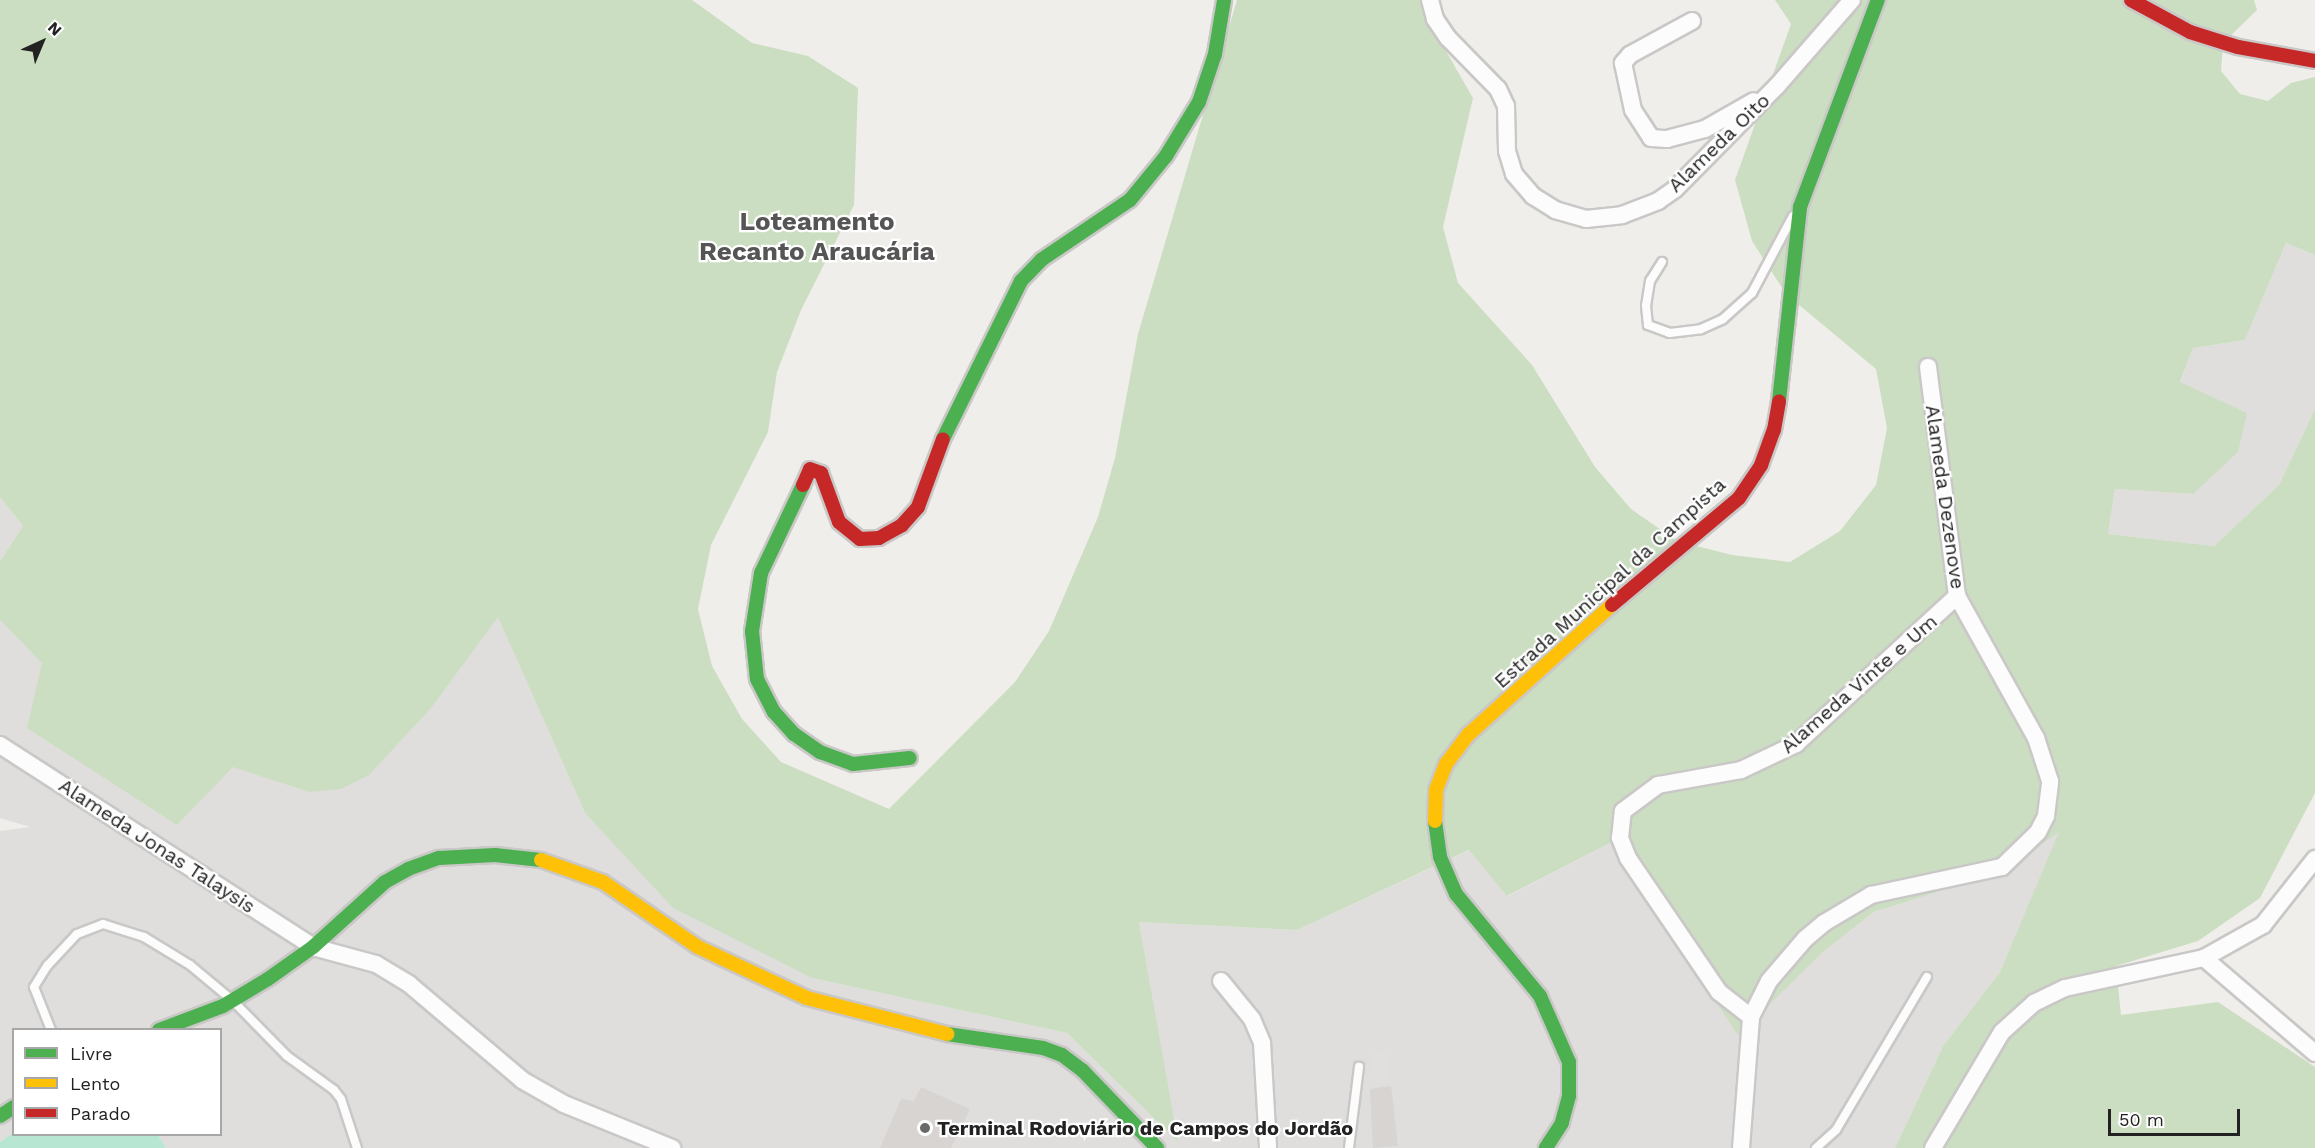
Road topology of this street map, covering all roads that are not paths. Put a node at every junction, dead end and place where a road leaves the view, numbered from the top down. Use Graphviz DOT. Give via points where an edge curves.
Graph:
graph roads {
  1 [pos="1224,0"];
  2 [pos="1430,0"];
  3 [pos="1852,0"];
  4 [pos="1878,0"];
  5 [pos="2131,0"];
  6 [pos="1692,21"];
  7 [pos="2315,61"];
  8 [pos="1777,86"];
  9 [pos="1800,207"];
  10 [pos="1662,262"];
  11 [pos="1928,367"];
  12 [pos="1957,596"];
  13 [pos="0,745"];
  14 [pos="910,758"];
  15 [pos="2315,859"];
  16 [pos="314,947"];
  17 [pos="2204,958"];
  18 [pos="1927,977"];
  19 [pos="1221,981"];
  20 [pos="232,1000"];
  21 [pos="1750,1017"];
  22 [pos="51,1028"];
  23 [pos="162,1028"];
  24 [pos="2315,1053"];
  25 [pos="1359,1066"];
  26 [pos="357,1148"];
  27 [pos="672,1148"];
  28 [pos="1157,1148"];
  29 [pos="1268,1148"];
  30 [pos="1349,1148"];
  31 [pos="1546,1148"];
  32 [pos="1741,1148"];
  33 [pos="1816,1148"];
  34 [pos="1933,1148"];
  1 -- 14 [label="main road" via="1215,54 1199,102 1166,156 1130,200 1041,260 1021,281 954,411 918,507 902,525 879,538 860,539 839,522 821,473 810,469 760,573 752,631 758,679 774,712 794,734 820,752 854,764"];
  2 -- 8 [label="street, Alameda Oito" via="1435,19 1448,38 1498,89 1508,114 1507,151 1514,174 1540,201 1586,219 1622,214 1658,201 1675,189"];
  3 -- 8 [label="street, Alameda Oito"];
  4 -- 9 [label="main road, Estrada Municipal da Campista"];
  5 -- 7 [label="main road" via="2190,32 2238,47"];
  6 -- 8 [label="street" via="1630,55 1623,63 1633,110 1651,138 1667,139 1705,129"];
  9 -- 10 [label="lane" via="1783,229 1752,293 1723,319 1701,329 1670,333 1648,326 1650,281"];
  9 -- 31 [label="main road, Estrada Municipal da Campista" via="1784,372 1774,430 1761,465 1739,498 1700,534 1623,595 1469,734 1446,764 1436,790 1435,829 1440,857 1456,894 1540,996 1569,1062 1569,1096 1562,1123"];
  11 -- 12 [label="street, Alameda Dezenove"];
  12 -- 21 [label="street, Alameda Dezenove" via="2036,738 2050,782 2046,816 2038,832 2002,867 1871,895 1824,923 1769,981"];
  12 -- 21 [label="street, Alameda Vinte e Um" via="1796,744 1741,770 1658,785 1623,811 1620,838 1628,858 1719,992"];
  13 -- 16 [label="street, Alameda Jonas Talaysis"];
  15 -- 17 [label="street" via="2263,925"];
  16 -- 20 [label="main road"];
  16 -- 27 [label="street, Alameda Jonas Talaysis" via="375,964 410,984 522,1080 564,1104"];
  16 -- 28 [label="main road" via="385,882 408,869 439,858 495,855 545,861 603,882 698,946 807,998 966,1039 1043,1048 1062,1055 1083,1071"];
  17 -- 24 [label="street"];
  17 -- 34 [label="street" via="2065,988 2034,1003 2002,1032"];
  18 -- 33 [label="lane" via="1836,1130"];
  19 -- 29 [label="street" via="1252,1019 1262,1043"];
  20 -- 22 [label="lane" via="190,965 144,937 103,924 77,934 34,987"];
  20 -- 23 [label="main road"];
  20 -- 26 [label="lane" via="287,1056 334,1090 341,1099"];
  21 -- 32 [label="street, Alameda Dezenove"];
  25 -- 30 [label="lane"];
}
